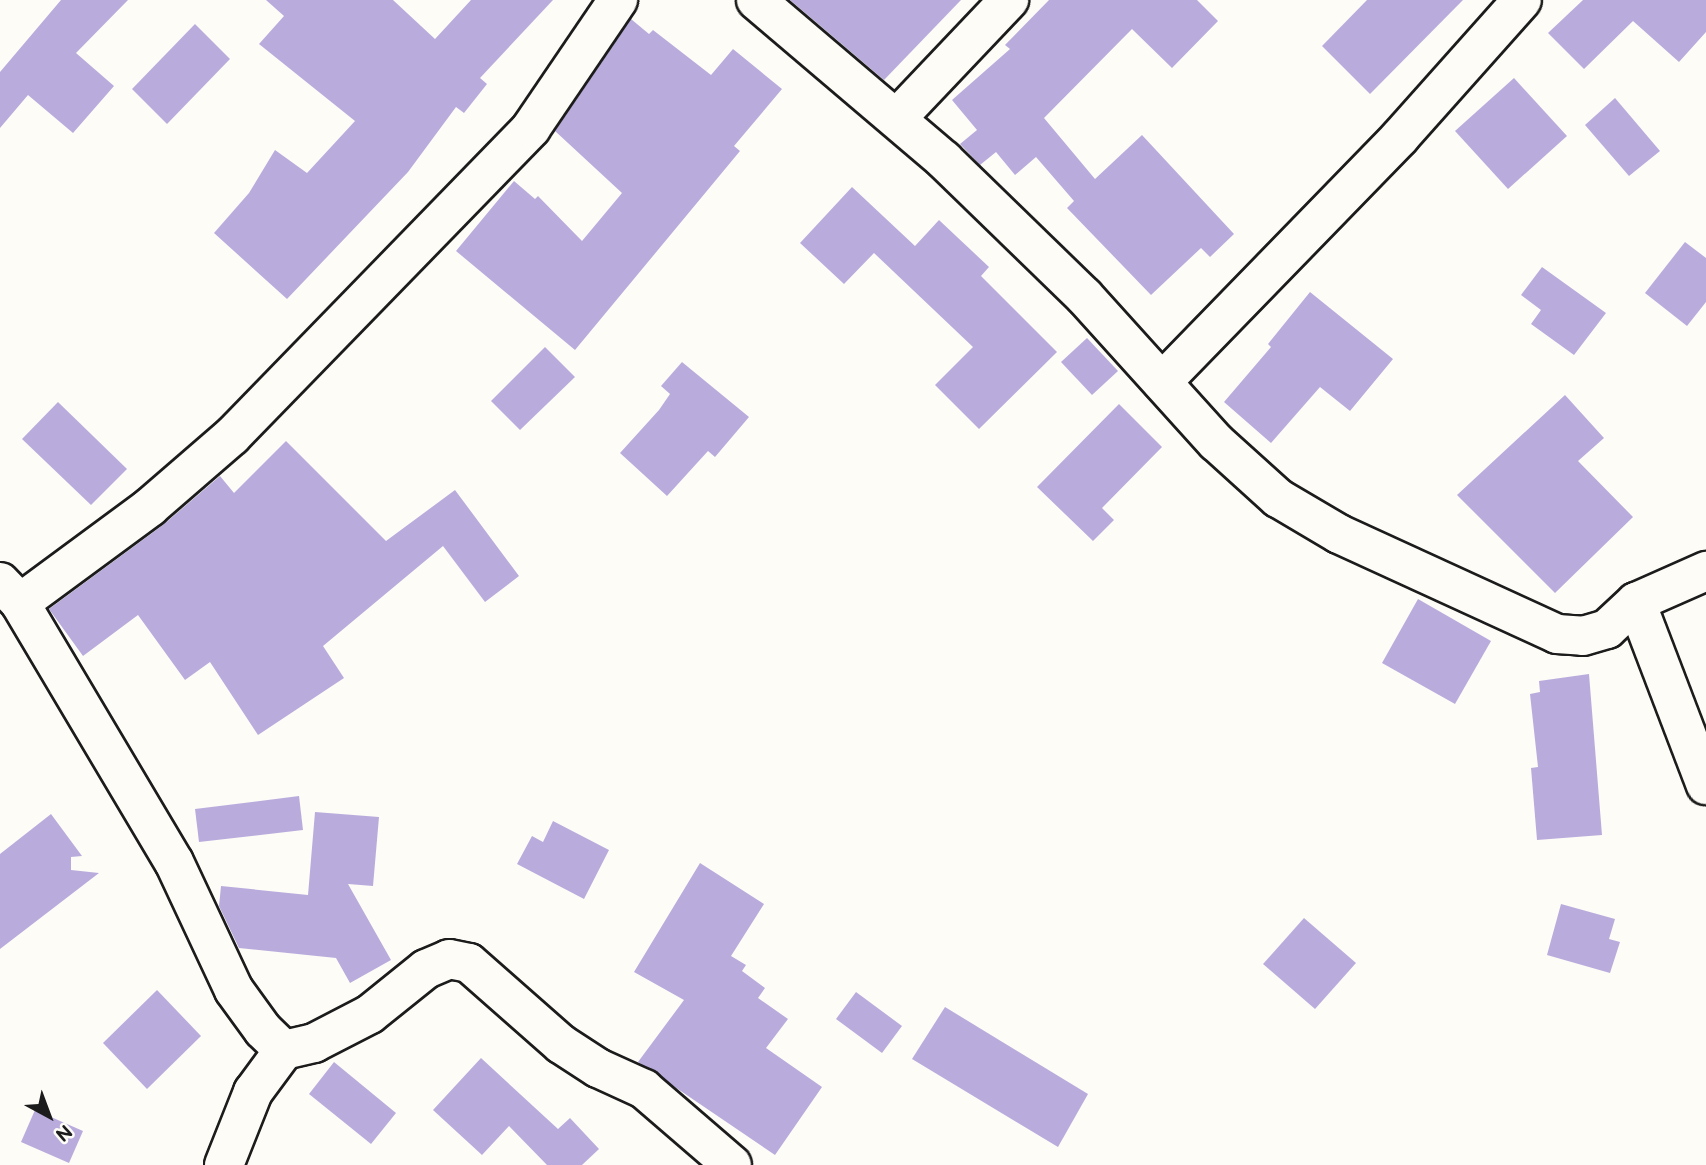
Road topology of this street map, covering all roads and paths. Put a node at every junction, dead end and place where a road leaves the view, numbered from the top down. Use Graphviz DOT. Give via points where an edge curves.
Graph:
graph roads {
  1 [pos="618,0"];
  2 [pos="756,0"];
  3 [pos="1009,0"];
  4 [pos="1522,0"];
  5 [pos="897,118"];
  6 [pos="1162,382"];
  7 [pos="1706,571"];
  8 [pos="10,593"];
  9 [pos="1636,602"];
  10 [pos="1706,785"];
  11 [pos="284,1050"];
  12 [pos="225,1165"];
  13 [pos="732,1165"];
  1 -- 8 [label="street" via="531,128 232,436 150,507"];
  2 -- 5 [label="street"];
  3 -- 5 [label="street"];
  4 -- 6 [label="street" via="1400,137"];
  5 -- 6 [label="street" via="1084,296"];
  6 -- 9 [label="street" via="1216,442 1278,498 1339,534 1557,634 1583,636 1607,629"];
  7 -- 9 [label="street"];
  8 -- 11 [label="street" via="174,862 234,990"];
  9 -- 10 [label="street" via="1676,717"];
  11 -- 12 [label="street" via="253,1092"];
  11 -- 13 [label="street" via="314,1043 370,1014 426,969 449,959 469,963 561,1044 644,1089"];
}
